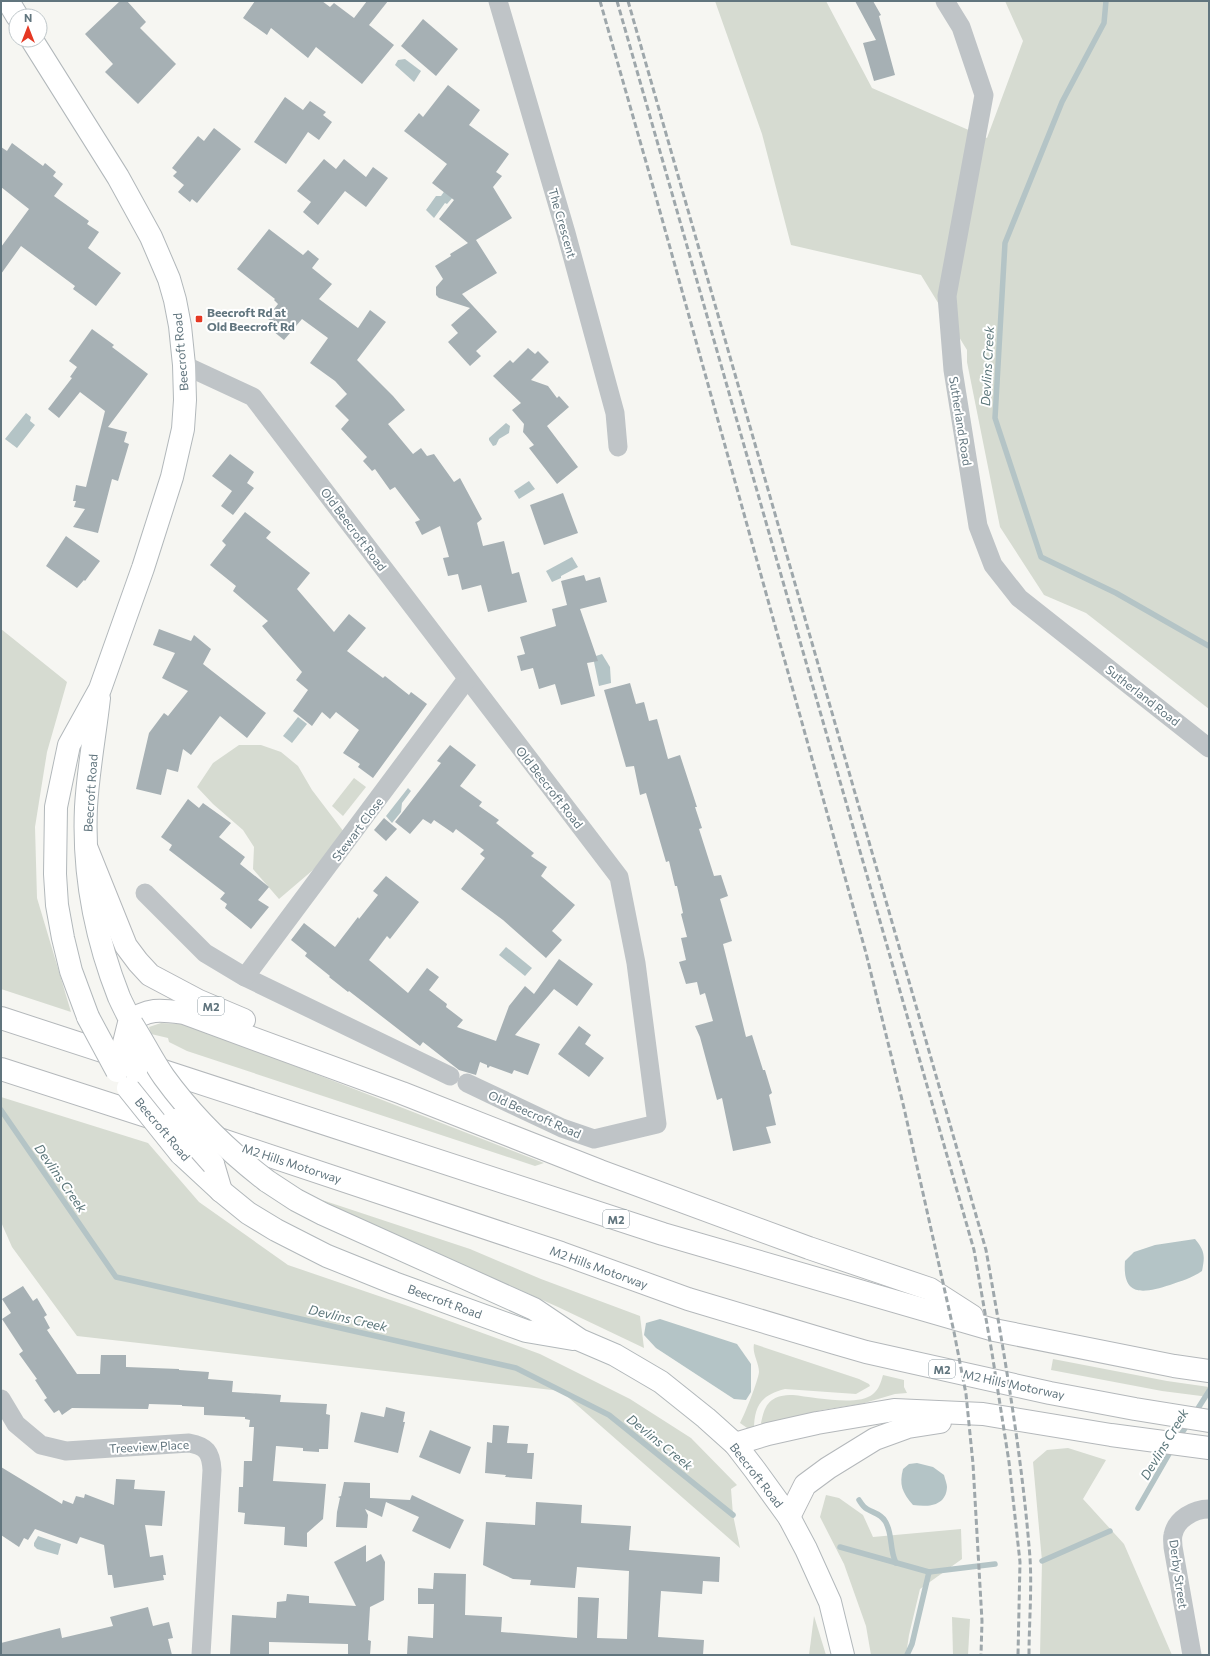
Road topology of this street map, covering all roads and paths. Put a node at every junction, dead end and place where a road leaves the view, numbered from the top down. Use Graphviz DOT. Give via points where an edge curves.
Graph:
graph roads {
  1 [pos="498,1"];
  2 [pos="945,1"];
  3 [pos="37,48"];
  4 [pos="184,365"];
  5 [pos="618,447"];
  6 [pos="467,679"];
  7 [pos="100,689"];
  8 [pos="1209,748"];
  9 [pos="86,849"];
  10 [pos="145,893"];
  11 [pos="245,978"];
  12 [pos="1,1018"];
  13 [pos="131,1023"];
  14 [pos="1,1069"];
  15 [pos="402,1093"];
  16 [pos="221,1191"];
  17 [pos="994,1330"];
  18 [pos="580,1340"];
  19 [pos="1209,1372"];
  20 [pos="1,1399"];
  21 [pos="983,1414"];
  22 [pos="1209,1420"];
  23 [pos="735,1444"];
  24 [pos="1204,1448"];
  25 [pos="1207,1509"];
  26 [pos="789,1517"];
  27 [pos="201,1655"];
  28 [pos="844,1655"];
  29 [pos="1192,1655"];
  1 -- 5 [label="street, The Crescent" via="566,233 615,413"];
  2 -- 8 [label="street, Sutherland Road" via="961,27 984,95 947,296 953,370 978,526 993,565 1019,598"];
  3 -- 4 [label="main road, Beecroft Road" via="118,177 151,237 175,300"];
  4 -- 6 [label="street, Old Beecroft Road" via="253,397"];
  4 -- 7 [label="main road, Beecroft Road" via="182,429 172,478"];
  6 -- 11 [label="street, Stewart Close"];
  6 -- 11 [label="street, Old Beecroft Road" via="619,877 636,963 657,1124 594,1139 562,1128"];
  7 -- 9 [label="main road, Beecroft Road" via="86,806"];
  7 -- 16 [label="main road, Beecroft Road, bridge" via="69,745 56,807 55,874 63,938 71,971 88,1017 109,1057 126,1084 182,1154"];
  9 -- 13 [label="main road, Beecroft Road" via="98,934 106,964"];
  9 -- 15 [label="main road, M2" via="126,946 150,975 199,1001 378,1078"];
  10 -- 11 [label="street" via="205,953"];
  12 -- 17 [label="main road, M2" via="663,1234"];
  13 -- 15 [label="main road, M2" via="142,1014 158,1010 184,1013"];
  13 -- 16 [label="main road, bridge" via="124,1043 136,1070 174,1120 213,1164"];
  13 -- 18 [label="main road, Beecroft Road, bridge" via="163,1076 204,1127 267,1181 323,1214 534,1309"];
  14 -- 22 [label="main road, M2 Hills Motorway / M2" via="297,1164 553,1250 688,1299 866,1352 1135,1409"];
  15 -- 17 [label="main road, M2" via="809,1248 930,1289"];
  16 -- 18 [label="main road, Beecroft Road" via="248,1213 327,1256 526,1331"];
  17 -- 19 [label="main road, M2"];
  18 -- 23 [label="main road, Beecroft Road" via="615,1355 661,1382"];
  20 -- 27 [label="street, Treeview Place" via="16,1424 42,1445 66,1451 189,1443 201,1445 206,1450 211,1459 212,1470"];
  21 -- 23 [label="main road" via="894,1410 817,1422"];
  21 -- 24 [label="main road"];
  21 -- 26 [label="main road" via="908,1427 875,1439 806,1485"];
  23 -- 26 [label="main road, Beecroft Road"];
  25 -- 29 [label="street, Derby Street" via="1190,1514 1179,1522 1173,1534 1173,1548"];
  26 -- 28 [label="main road, Beecroft Road" via="830,1602"];
}
